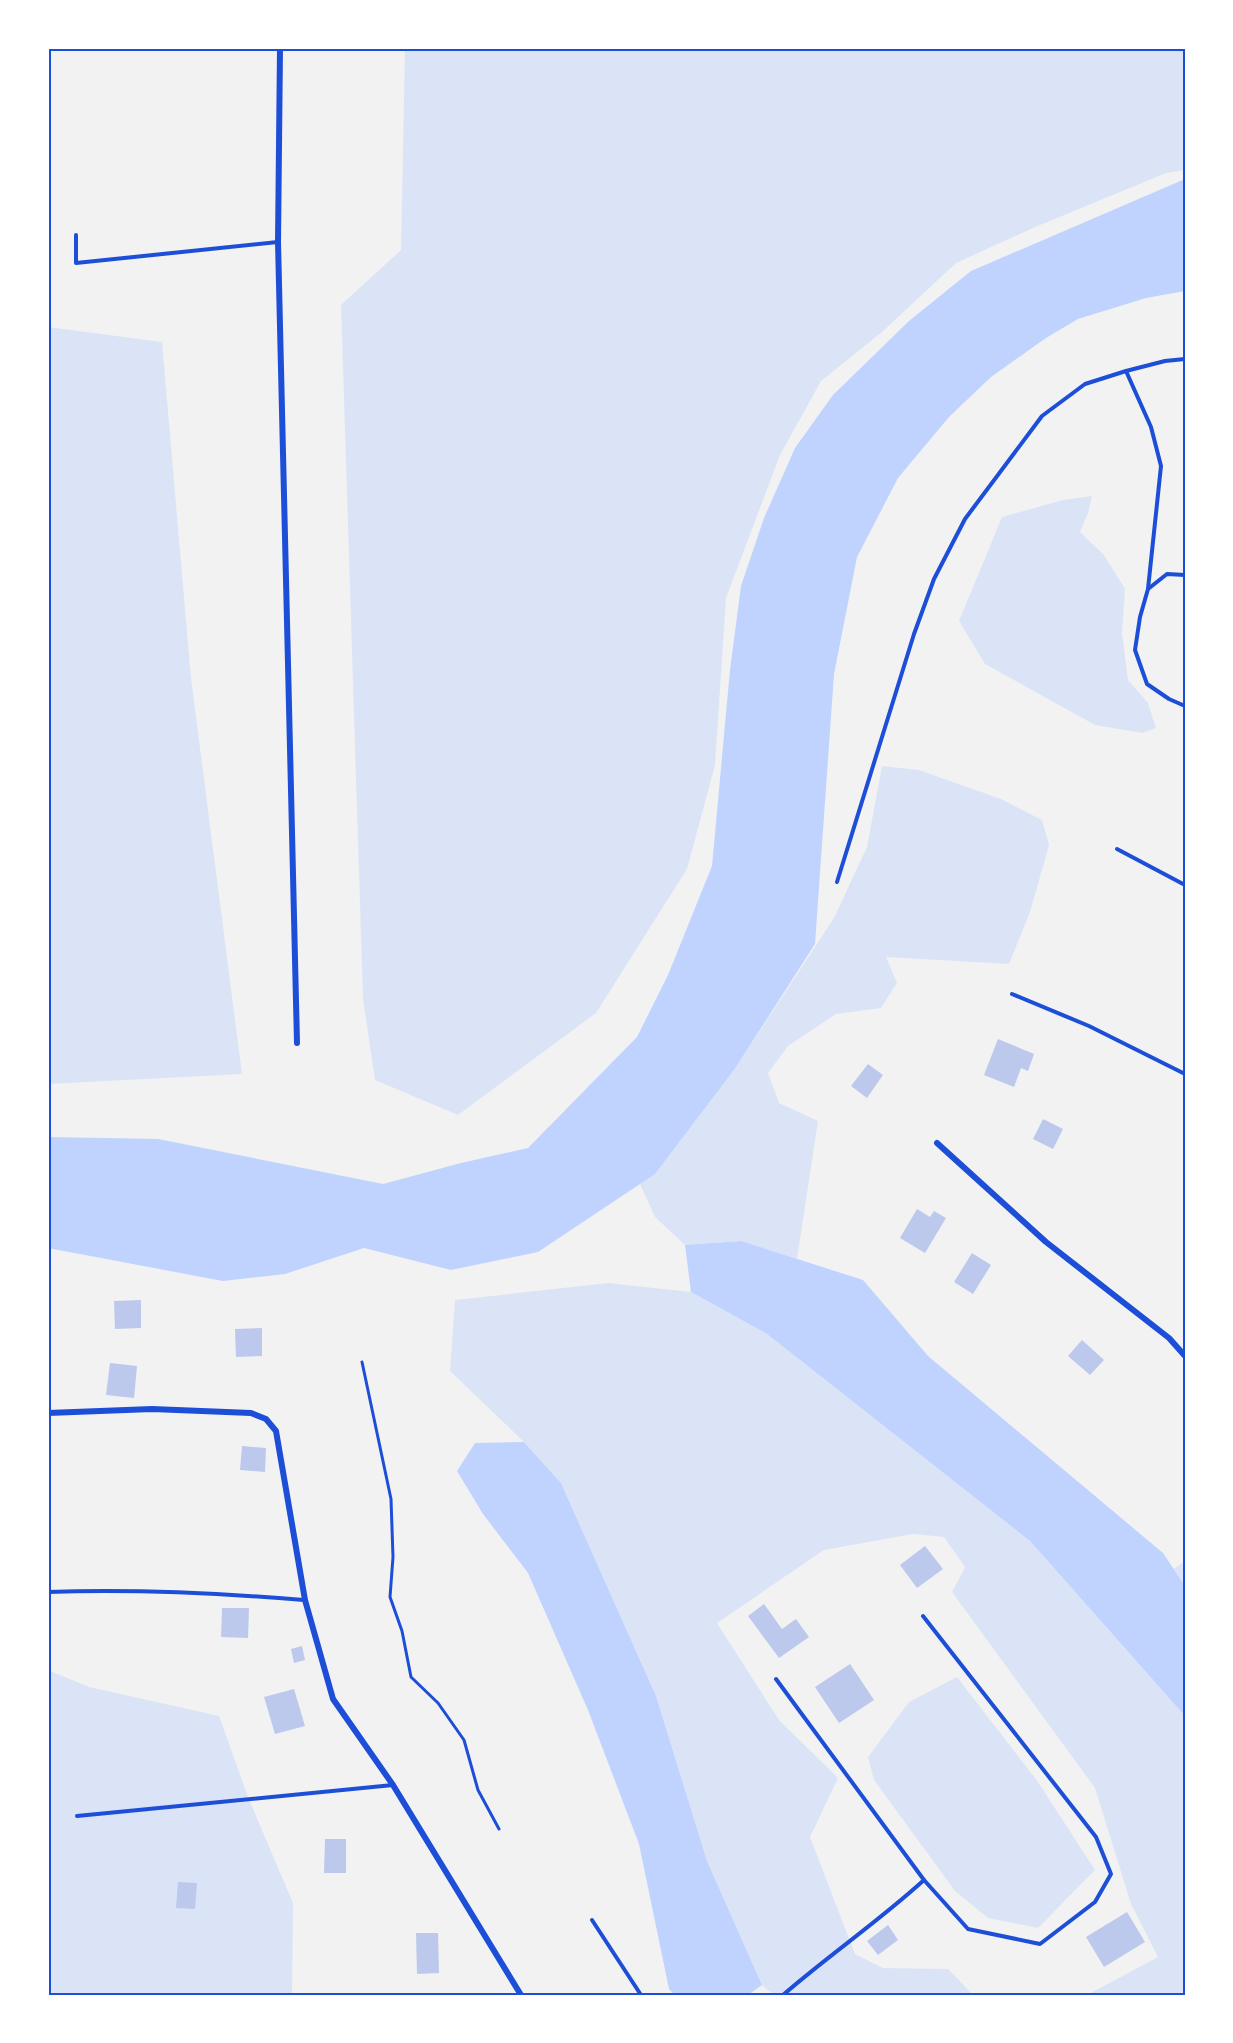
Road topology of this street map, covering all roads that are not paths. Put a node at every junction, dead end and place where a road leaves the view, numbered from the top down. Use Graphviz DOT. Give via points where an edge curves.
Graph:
graph roads {
  1 [pos="280,48"];
  2 [pos="76,236"];
  3 [pos="278,242"];
  4 [pos="1185,359"];
  5 [pos="1126,371"];
  6 [pos="1185,575"];
  7 [pos="1148,589"];
  8 [pos="1185,706"];
  9 [pos="1117,849"];
  10 [pos="837,882"];
  11 [pos="1185,885"];
  12 [pos="1012,994"];
  13 [pos="297,1043"];
  14 [pos="1185,1074"];
  15 [pos="937,1143"];
  16 [pos="1185,1356"];
  17 [pos="48,1413"];
  18 [pos="48,1592"];
  19 [pos="305,1600"];
  20 [pos="923,1616"];
  21 [pos="776,1679"];
  22 [pos="393,1785"];
  23 [pos="76,1816"];
  24 [pos="924,1880"];
  25 [pos="592,1920"];
  26 [pos="521,1995"];
  27 [pos="641,1995"];
  28 [pos="783,1995"];
  1 -- 3 [label="street"];
  2 -- 3 [label="lane" via="76,263"];
  3 -- 13 [label="street"];
  4 -- 5 [label="lane"];
  5 -- 7 [label="lane" via="1151,427 1161,466"];
  5 -- 10 [label="lane" via="1085,384 1042,416 965,519 934,579 914,634"];
  6 -- 7 [label="lane" via="1167,574"];
  7 -- 8 [label="lane" via="1135,650 1147,684"];
  9 -- 11 [label="lane"];
  12 -- 14 [label="lane" via="1089,1026"];
  15 -- 16 [label="street" via="1046,1242 1169,1338"];
  17 -- 19 [label="street" via="152,1409 251,1413 266,1419 276,1431"];
  18 -- 19 [label="lane" via="216,1593"];
  19 -- 22 [label="street" via="333,1699"];
  20 -- 24 [label="lane" via="1096,1837 1111,1874 1095,1902 1040,1944 968,1929"];
  21 -- 24 [label="lane"];
  22 -- 23 [label="lane"];
  22 -- 26 [label="street"];
  24 -- 28 [label="lane"];
  25 -- 27 [label="lane"];
}
